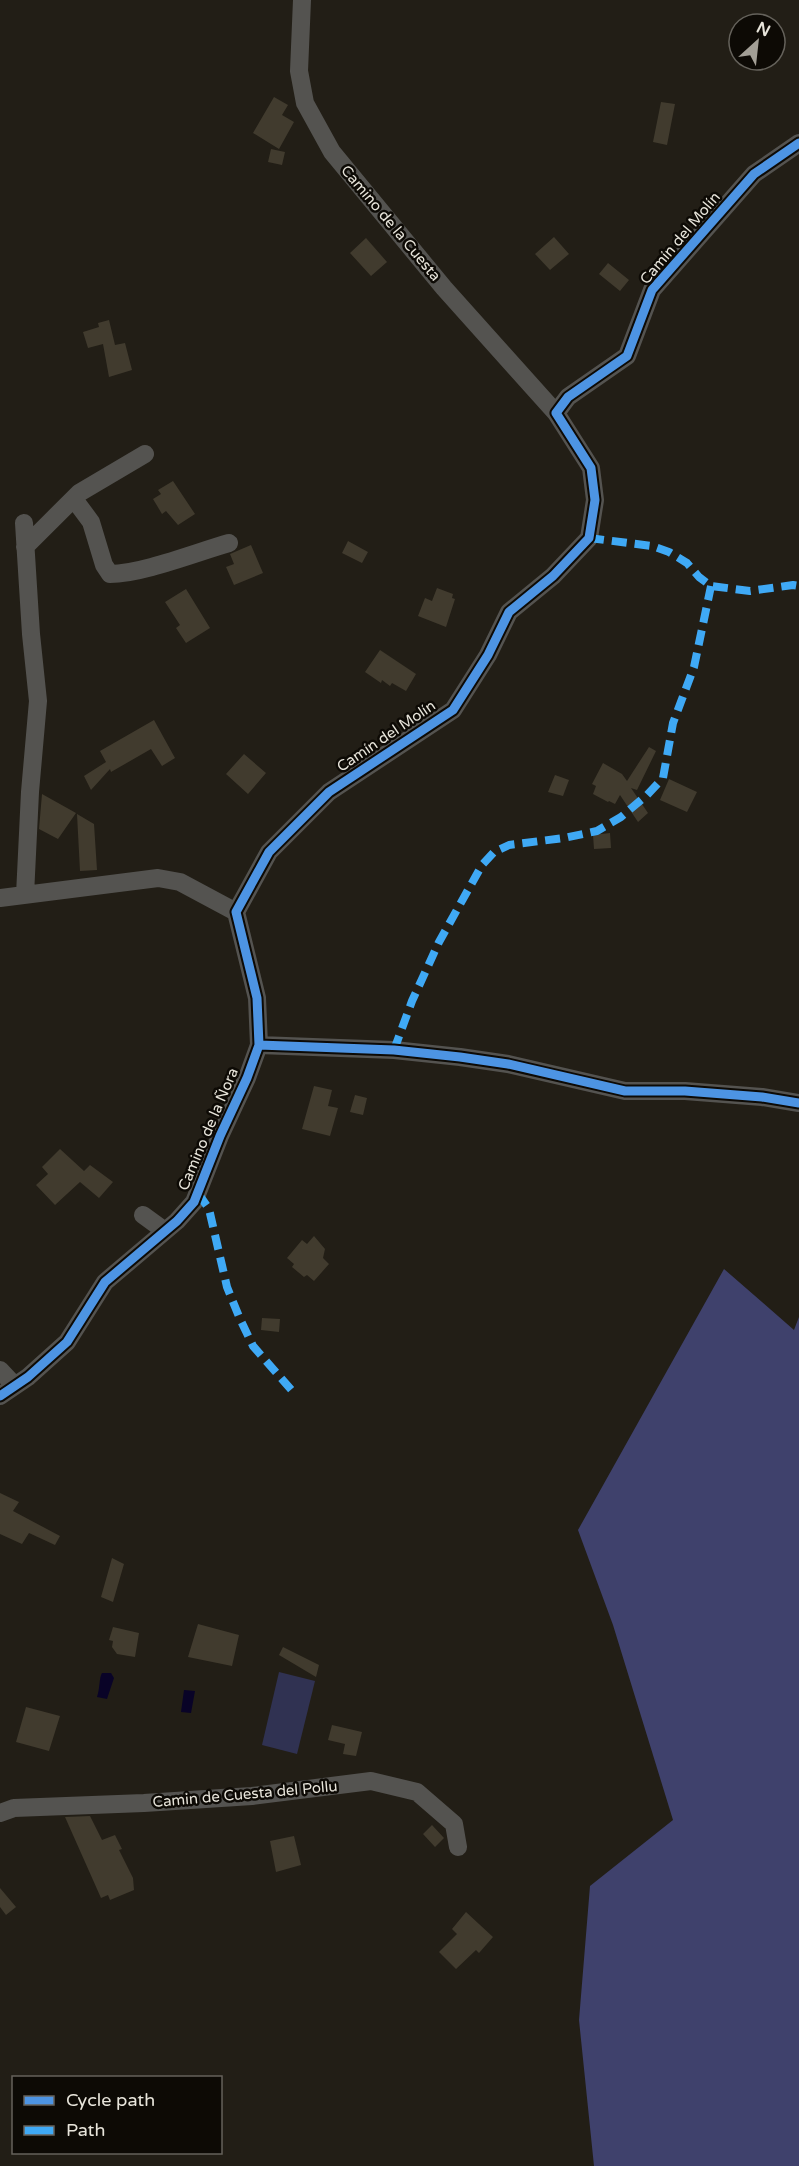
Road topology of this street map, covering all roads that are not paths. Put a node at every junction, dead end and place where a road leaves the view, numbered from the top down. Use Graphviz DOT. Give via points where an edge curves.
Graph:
graph roads {
  1 [pos="302,0"];
  2 [pos="799,143"];
  3 [pos="556,413"];
  4 [pos="145,454"];
  5 [pos="74,499"];
  6 [pos="24,523"];
  7 [pos="229,543"];
  8 [pos="26,547"];
  9 [pos="25,896"];
  10 [pos="0,898"];
  11 [pos="236,912"];
  12 [pos="259,1045"];
  13 [pos="799,1103"];
  14 [pos="143,1215"];
  15 [pos="165,1231"];
  16 [pos="0,1370"];
  17 [pos="8,1391"];
  18 [pos="0,1813"];
  19 [pos="458,1847"];
  1 -- 3 [label="street, Camino de la Cuesta" via="299,71 305,103 332,152 444,288"];
  2 -- 3 [label="street, Camín del Molín" via="754,174 652,290 627,356 568,397"];
  3 -- 11 [label="street, Camín del Molín" via="591,468 595,500 589,538 553,576 510,612 453,710 329,792 269,852"];
  4 -- 5 [label="street"];
  5 -- 7 [label="street" via="92,522 110,574 142,569"];
  5 -- 8 [label="street"];
  6 -- 8 [label="street"];
  8 -- 9 [label="street" via="38,701"];
  9 -- 10 [label="street"];
  9 -- 11 [label="street" via="158,878 180,882"];
  11 -- 12 [label="street" via="256,998"];
  12 -- 13 [label="street" via="394,1050 460,1057 625,1091 685,1091"];
  12 -- 15 [label="street, Camino de la Ñora" via="194,1202"];
  14 -- 15 [label="street"];
  15 -- 17 [label="street, Camino de la Ñora" via="105,1282 67,1342"];
  16 -- 17 [label="street"];
  18 -- 19 [label="street, Camin de Cuesta del Pollu" via="14,1808 252,1796 371,1781 417,1792 454,1824"];
}
